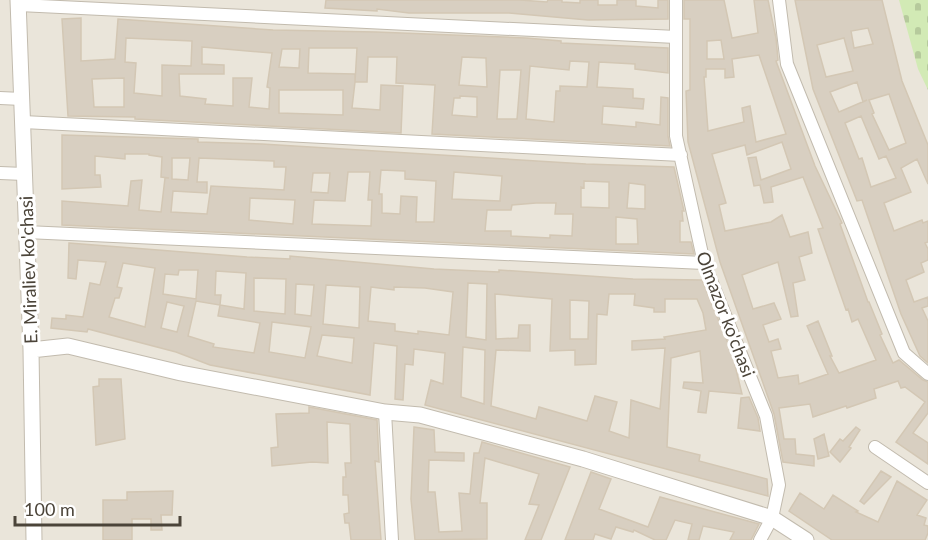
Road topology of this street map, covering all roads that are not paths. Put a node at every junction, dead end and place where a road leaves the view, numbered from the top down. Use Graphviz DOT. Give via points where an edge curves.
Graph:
graph roads {
  1 [pos="676,0"];
  2 [pos="779,0"];
  3 [pos="18,3"];
  4 [pos="676,37"];
  5 [pos="0,98"];
  6 [pos="22,99"];
  7 [pos="22,122"];
  8 [pos="681,155"];
  9 [pos="0,173"];
  10 [pos="24,174"];
  11 [pos="26,232"];
  12 [pos="704,263"];
  13 [pos="30,350"];
  14 [pos="928,374"];
  15 [pos="385,412"];
  16 [pos="875,447"];
  17 [pos="928,483"];
  18 [pos="772,518"];
  19 [pos="34,540"];
  20 [pos="392,540"];
  21 [pos="760,540"];
  22 [pos="806,540"];
  1 -- 4 [label="street, Olmazor ko'chasi"];
  2 -- 14 [label="street" via="787,64 904,352"];
  3 -- 4 [label="street"];
  3 -- 6 [label="street, E. Miraliev ko'chasi"];
  4 -- 8 [label="street, Olmazor ko'chasi" via="676,136"];
  5 -- 6 [label="street"];
  6 -- 7 [label="street, E. Miraliev ko'chasi"];
  7 -- 8 [label="street"];
  7 -- 10 [label="street, E. Miraliev ko'chasi"];
  8 -- 12 [label="street, Olmazor ko'chasi"];
  9 -- 10 [label="street"];
  10 -- 11 [label="street, E. Miraliev ko'chasi"];
  11 -- 12 [label="street"];
  11 -- 13 [label="street, E. Miraliev ko'chasi"];
  12 -- 18 [label="street, Olmazor ko'chasi" via="766,416 779,485"];
  13 -- 15 [label="street" via="68,346 181,373"];
  13 -- 19 [label="street, E. Miraliev ko'chasi"];
  15 -- 18 [label="street" via="420,416 583,459"];
  15 -- 20 [label="street"];
  16 -- 17 [label="street"];
  18 -- 21 [label="street, Olmazor ko'chasi"];
  18 -- 22 [label="street"];
}
